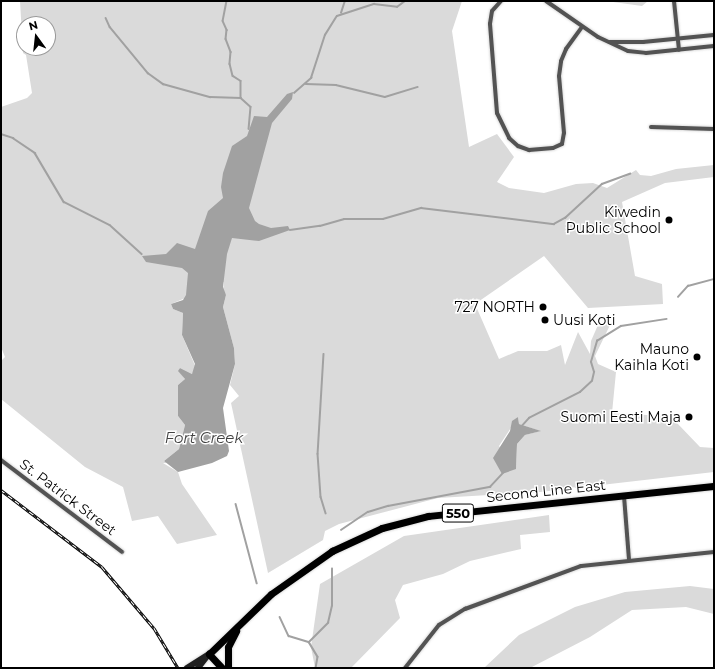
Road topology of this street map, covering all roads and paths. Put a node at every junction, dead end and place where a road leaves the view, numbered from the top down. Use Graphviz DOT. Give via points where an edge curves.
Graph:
graph roads {
  1 [pos="501,1"];
  2 [pos="546,1"];
  3 [pos="674,1"];
  4 [pos="582,27"];
  5 [pos="714,35"];
  6 [pos="678,38"];
  7 [pos="608,42"];
  8 [pos="714,46"];
  9 [pos="679,50"];
  10 [pos="651,127"];
  11 [pos="714,129"];
  12 [pos="1,460"];
  13 [pos="714,486"];
  14 [pos="624,496"];
  15 [pos="122,552"];
  16 [pos="714,552"];
  17 [pos="629,560"];
  18 [pos="237,629"];
  19 [pos="209,654"];
  20 [pos="187,668"];
  21 [pos="198,668"];
  22 [pos="222,668"];
  23 [pos="228,668"];
  24 [pos="405,668"];
  1 -- 4 [label="street" via="492,11 490,24 497,113 510,138 518,146 530,150 553,148 562,144 564,133 559,76 561,61 566,49"];
  2 -- 4 [label="street"];
  3 -- 6 [label="street"];
  4 -- 7 [label="street"];
  5 -- 6 [label="street"];
  6 -- 7 [label="street"];
  6 -- 9 [label="street"];
  7 -- 9 [label="street" via="634,52"];
  8 -- 9 [label="street"];
  10 -- 11 [label="street"];
  12 -- 15 [label="street, St. Patrick Street"];
  13 -- 14 [label="highway, Second Line East / 550"];
  14 -- 17 [label="street"];
  14 -- 18 [label="highway, Second Line East / 550" via="428,516 382,528 344,544 310,564 271,594"];
  16 -- 17 [label="street"];
  17 -- 24 [label="street" via="581,566 465,609 439,626"];
  18 -- 19 [label="highway, Second Line East / 550"];
  18 -- 23 [label="highway" via="228,647"];
  19 -- 20 [label="main road, Second Line East / 550"];
  19 -- 21 [label="main road, Second Line East / 550"];
  19 -- 22 [label="highway"];
}
